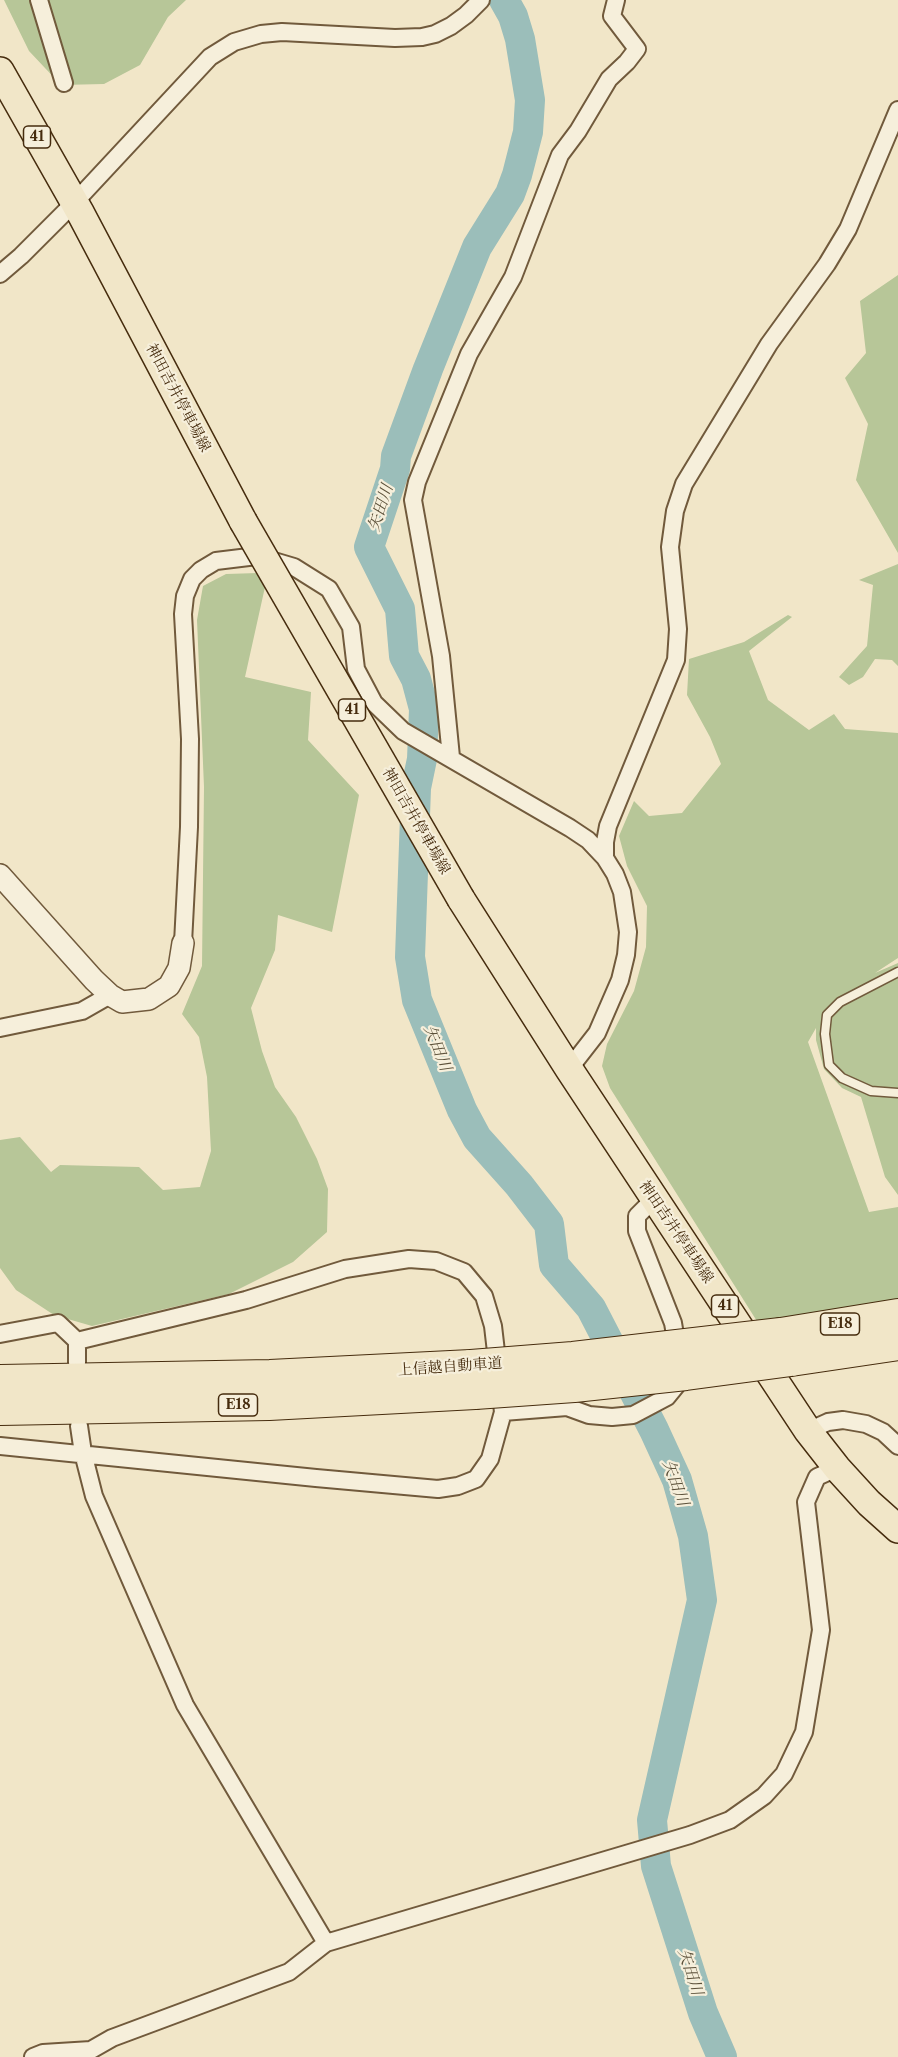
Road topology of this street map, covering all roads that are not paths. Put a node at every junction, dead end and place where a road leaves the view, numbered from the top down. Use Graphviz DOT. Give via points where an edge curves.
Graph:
graph roads {
  1 [pos="39,0"];
  2 [pos="481,0"];
  3 [pos="616,0"];
  4 [pos="0,70"];
  5 [pos="64,83"];
  6 [pos="898,110"];
  7 [pos="74,203"];
  8 [pos="0,274"];
  9 [pos="451,757"];
  10 [pos="605,858"];
  11 [pos="0,875"];
  12 [pos="183,943"];
  13 [pos="898,972"];
  14 [pos="110,995"];
  15 [pos="0,1028"];
  16 [pos="569,1069"];
  17 [pos="898,1093"];
  18 [pos="654,1199"];
  19 [pos="898,1315"];
  20 [pos="0,1334"];
  21 [pos="77,1341"];
  22 [pos="898,1344"];
  23 [pos="786,1347"];
  24 [pos="77,1363"];
  25 [pos="473,1379"];
  26 [pos="0,1381"];
  27 [pos="0,1409"];
  28 [pos="503,1412"];
  29 [pos="79,1426"];
  30 [pos="808,1431"];
  31 [pos="0,1446"];
  32 [pos="898,1446"];
  33 [pos="83,1453"];
  34 [pos="837,1468"];
  35 [pos="898,1529"];
  36 [pos="326,1942"];
  37 [pos="93,2054"];
  38 [pos="33,2057"];
  1 -- 5 [label="street"];
  2 -- 7 [label="street" via="451,26 422,37 282,32 234,42 210,57"];
  3 -- 9 [label="street" via="612,16 637,48 609,79 560,155 513,277 469,354 413,500 441,656"];
  4 -- 7 [label="main road, 神田吉井停車場線 / 41"];
  6 -- 10 [label="street" via="848,228 769,345 684,484 670,547 678,629 676,660 608,826"];
  7 -- 8 [label="street"];
  7 -- 16 [label="main road, 神田吉井停車場線 / 41, bridge" via="243,521 461,898"];
  9 -- 10 [label="street" via="570,828"];
  9 -- 12 [label="street" via="403,731 374,703 356,669 351,627 329,589 294,567 257,556 216,561 192,579 183,614 190,739"];
  10 -- 16 [label="street" via="622,892 628,932 626,955 620,980 597,1033"];
  11 -- 14 [label="street"];
  12 -- 14 [label="street" via="179,968 169,986 150,999 122,1002"];
  13 -- 17 [label="lane" via="840,1002 827,1015 825,1034 829,1065 842,1078 871,1091"];
  14 -- 15 [label="street" via="81,1011"];
  16 -- 18 [label="main road, 神田吉井停車場線 / 41"];
  18 -- 28 [label="street" via="637,1216 637,1231 674,1323 681,1370 676,1386 667,1397 633,1415 590,1415 567,1407"];
  18 -- 30 [label="main road, 神田吉井停車場線 / 41"];
  19 -- 23 [label="highway, 上信越自動車道 / E18"];
  20 -- 21 [label="street" via="58,1323"];
  21 -- 24 [label="street"];
  21 -- 28 [label="street" via="246,1300 345,1269 409,1259 436,1261 464,1272 484,1296 493,1326"];
  22 -- 23 [label="highway, 上信越自動車道 / E18"];
  23 -- 25 [label="highway, 上信越自動車道 / E18, bridge" via="686,1374 574,1386"];
  25 -- 26 [label="highway, 上信越自動車道 / E18" via="270,1376"];
  25 -- 27 [label="highway, 上信越自動車道 / E18" via="269,1404"];
  28 -- 33 [label="street" via="490,1459 476,1479 438,1489"];
  29 -- 33 [label="street"];
  30 -- 32 [label="street" via="843,1420 883,1432"];
  30 -- 34 [label="main road, 神田吉井停車場線 / 41"];
  31 -- 33 [label="street"];
  33 -- 36 [label="street" via="94,1496 185,1705"];
  34 -- 35 [label="main road, 神田吉井停車場線 / 41"];
  34 -- 36 [label="street" via="817,1477 807,1502 821,1630 804,1732 784,1774 764,1796 730,1820 690,1836"];
  36 -- 37 [label="street" via="289,1972 112,2038"];
  37 -- 38 [label="street" via="44,2053"];
}
